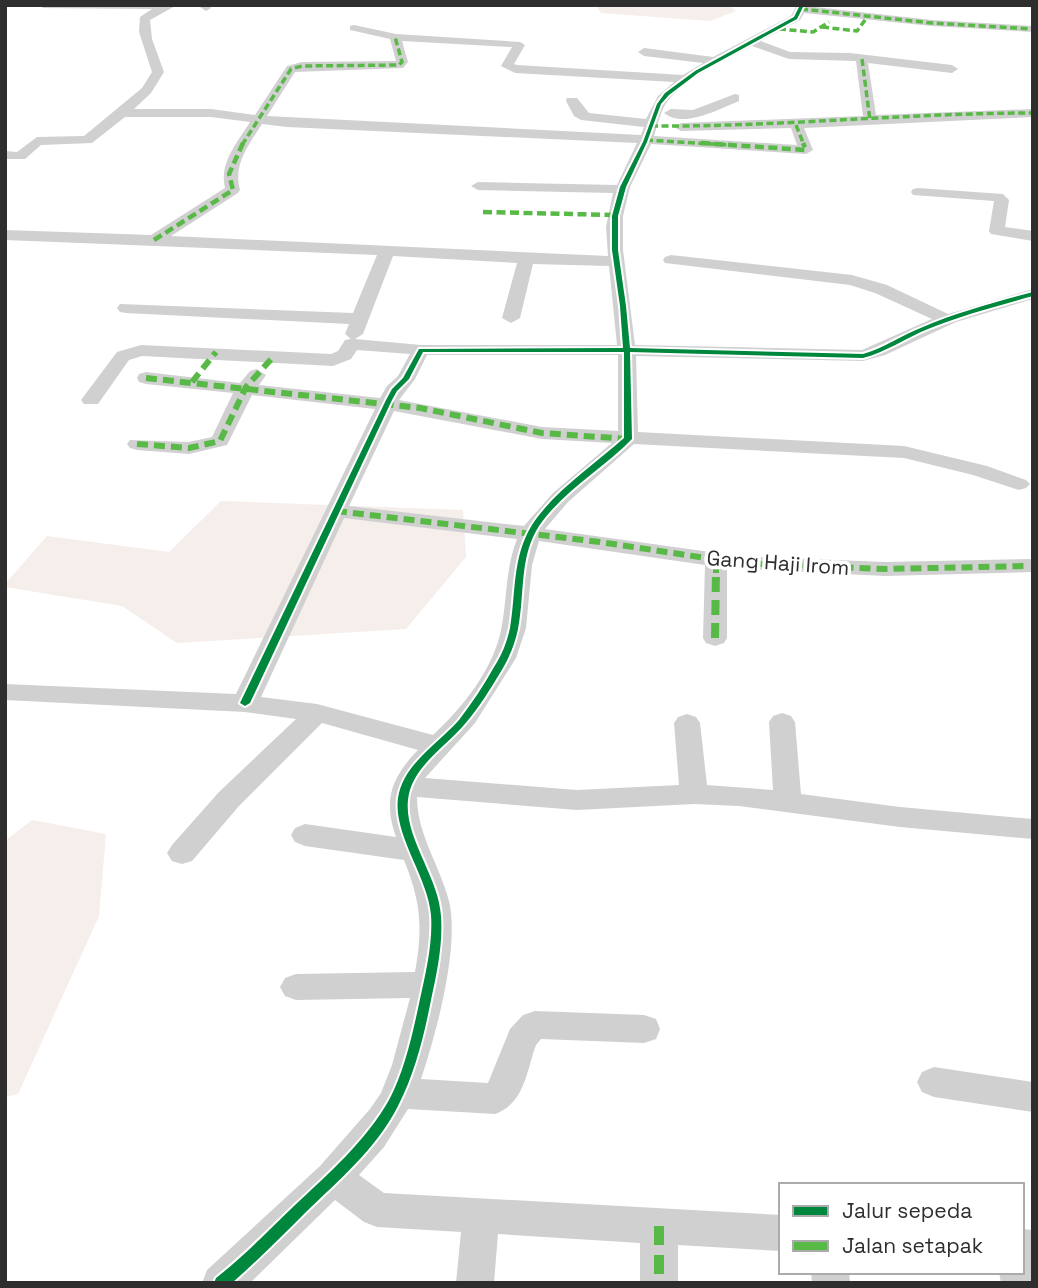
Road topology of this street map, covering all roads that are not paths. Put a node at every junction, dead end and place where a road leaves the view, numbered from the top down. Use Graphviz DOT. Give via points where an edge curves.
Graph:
graph roads {
  1 [pos="43,5"];
  2 [pos="106,6"];
  3 [pos="171,6"];
  4 [pos="801,7"];
  5 [pos="144,19"];
  6 [pos="354,28"];
  7 [pos="1033,29"];
  8 [pos="396,37"];
  9 [pos="751,42"];
  10 [pos="644,52"];
  11 [pos="862,59"];
  12 [pos="952,69"];
  13 [pos="678,71"];
  14 [pos="735,98"];
  15 [pos="572,101"];
  16 [pos="122,113"];
  17 [pos="1033,113"];
  18 [pos="257,120"];
  19 [pos="870,120"];
  20 [pos="651,125"];
  21 [pos="796,125"];
  22 [pos="13,155"];
  23 [pos="5,174"];
  24 [pos="478,186"];
  25 [pos="621,189"];
  26 [pos="918,192"];
  27 [pos="1033,236"];
  28 [pos="7,237"];
  29 [pos="154,240"];
  30 [pos="387,250"];
  31 [pos="526,259"];
  32 [pos="671,260"];
  33 [pos="616,261"];
  34 [pos="1033,294"];
  35 [pos="126,308"];
  36 [pos="359,318"];
  37 [pos="511,318"];
  38 [pos="945,319"];
  39 [pos="351,344"];
  40 [pos="421,350"];
  41 [pos="628,350"];
  42 [pos="216,352"];
  43 [pos="274,356"];
  44 [pos="146,378"];
  45 [pos="192,382"];
  46 [pos="246,387"];
  47 [pos="91,400"];
  48 [pos="386,405"];
  49 [pos="628,439"];
  50 [pos="137,443"];
  51 [pos="1018,484"];
  52 [pos="336,511"];
  53 [pos="530,534"];
  54 [pos="716,561"];
  55 [pos="1028,566"];
  56 [pos="715,638"];
  57 [pos="5,692"];
  58 [pos="245,702"];
  59 [pos="317,713"];
  60 [pos="782,722"];
  61 [pos="687,723"];
  62 [pos="438,746"];
  63 [pos="407,786"];
  64 [pos="694,794"];
  65 [pos="788,802"];
  66 [pos="1033,829"];
  67 [pos="305,835"];
  68 [pos="415,852"];
  69 [pos="182,853"];
  70 [pos="428,985"];
  71 [pos="296,987"];
  72 [pos="644,1029"];
  73 [pos="934,1082"];
  74 [pos="399,1093"];
  75 [pos="1033,1097"];
  76 [pos="333,1177"];
  77 [pos="481,1215"];
  78 [pos="659,1226"];
  79 [pos="779,1233"];
  80 [pos="221,1283"];
  81 [pos="475,1283"];
  82 [pos="659,1283"];
  1 -- 2 [label="street"];
  2 -- 3 [label="street"];
  2 -- 5 [label="street" via="112,15 123,19"];
  3 -- 5 [label="street"];
  4 -- 7 [label="street" via="932,23"];
  4 -- 9 [label="street" via="796,18"];
  5 -- 16 [label="street" via="144,33 158,72 147,90"];
  6 -- 8 [label="street"];
  8 -- 13 [label="street" via="516,44 519,46 507,66 515,69"];
  8 -- 18 [label="street" via="402,57 399,65 292,68"];
  9 -- 11 [label="street" via="789,55"];
  9 -- 13 [label="street" via="719,61"];
  10 -- 13 [label="street"];
  11 -- 12 [label="street"];
  11 -- 19 [label="street"];
  13 -- 20 [label="street"];
  14 -- 20 [label="street"];
  15 -- 20 [label="street" via="586,117"];
  16 -- 18 [label="street" via="211,113"];
  16 -- 22 [label="street" via="89,139 37,141"];
  17 -- 19 [label="street" via="947,113"];
  18 -- 20 [label="street"];
  18 -- 29 [label="street" via="230,171 233,190"];
  19 -- 21 [label="street"];
  20 -- 21 [label="street"];
  20 -- 21 [label="street" via="806,150"];
  20 -- 25 [label="street"];
  22 -- 23 [label="street"];
  24 -- 25 [label="street"];
  25 -- 33 [label="street" via="615,215"];
  26 -- 27 [label="street" via="998,197 1002,200 997,231"];
  28 -- 29 [label="street"];
  29 -- 30 [label="street"];
  30 -- 31 [label="street"];
  30 -- 36 [label="street"];
  31 -- 33 [label="street"];
  31 -- 37 [label="street"];
  32 -- 38 [label="street" via="852,280"];
  33 -- 41 [label="street"];
  34 -- 38 [label="street"];
  35 -- 36 [label="street"];
  36 -- 39 [label="street"];
  38 -- 41 [label="street" via="863,356"];
  39 -- 40 [label="street"];
  39 -- 43 [label="street" via="345,355 333,360"];
  40 -- 41 [label="street"];
  40 -- 48 [label="street"];
  41 -- 49 [label="street"];
  42 -- 43 [label="street"];
  42 -- 45 [label="street"];
  42 -- 47 [label="street" via="129,352"];
  43 -- 46 [label="street"];
  44 -- 45 [label="street"];
  45 -- 46 [label="street"];
  46 -- 48 [label="street"];
  46 -- 50 [label="street" via="220,441 186,449"];
  48 -- 49 [label="street" via="451,413 542,433"];
  48 -- 52 [label="street"];
  49 -- 51 [label="street" via="904,452"];
  49 -- 53 [label="street"];
  52 -- 53 [label="street, Gang Haji Irom"];
  52 -- 58 [label="street"];
  53 -- 54 [label="street, Gang Haji Irom"];
  53 -- 62 [label="street" via="505,656 461,723"];
  54 -- 55 [label="street, Gang Haji Irom" via="885,569"];
  54 -- 56 [label="street"];
  57 -- 58 [label="street"];
  58 -- 59 [label="street"];
  59 -- 62 [label="street"];
  59 -- 69 [label="street" via="229,799"];
  60 -- 65 [label="street"];
  61 -- 64 [label="street"];
  62 -- 63 [label="street"];
  63 -- 64 [label="street" via="577,800"];
  63 -- 68 [label="street" via="403,806"];
  64 -- 65 [label="street"];
  65 -- 66 [label="street"];
  67 -- 68 [label="street"];
  68 -- 70 [label="street" via="436,908"];
  70 -- 71 [label="street"];
  70 -- 74 [label="street"];
  72 -- 74 [label="street" via="535,1025 524,1034 508,1085 495,1099"];
  73 -- 75 [label="street"];
  74 -- 76 [label="street" via="371,1135"];
  76 -- 77 [label="street" via="377,1210"];
  76 -- 80 [label="street"];
  77 -- 78 [label="street"];
  77 -- 81 [label="street"];
  78 -- 79 [label="street"];
  78 -- 82 [label="street"];
}
